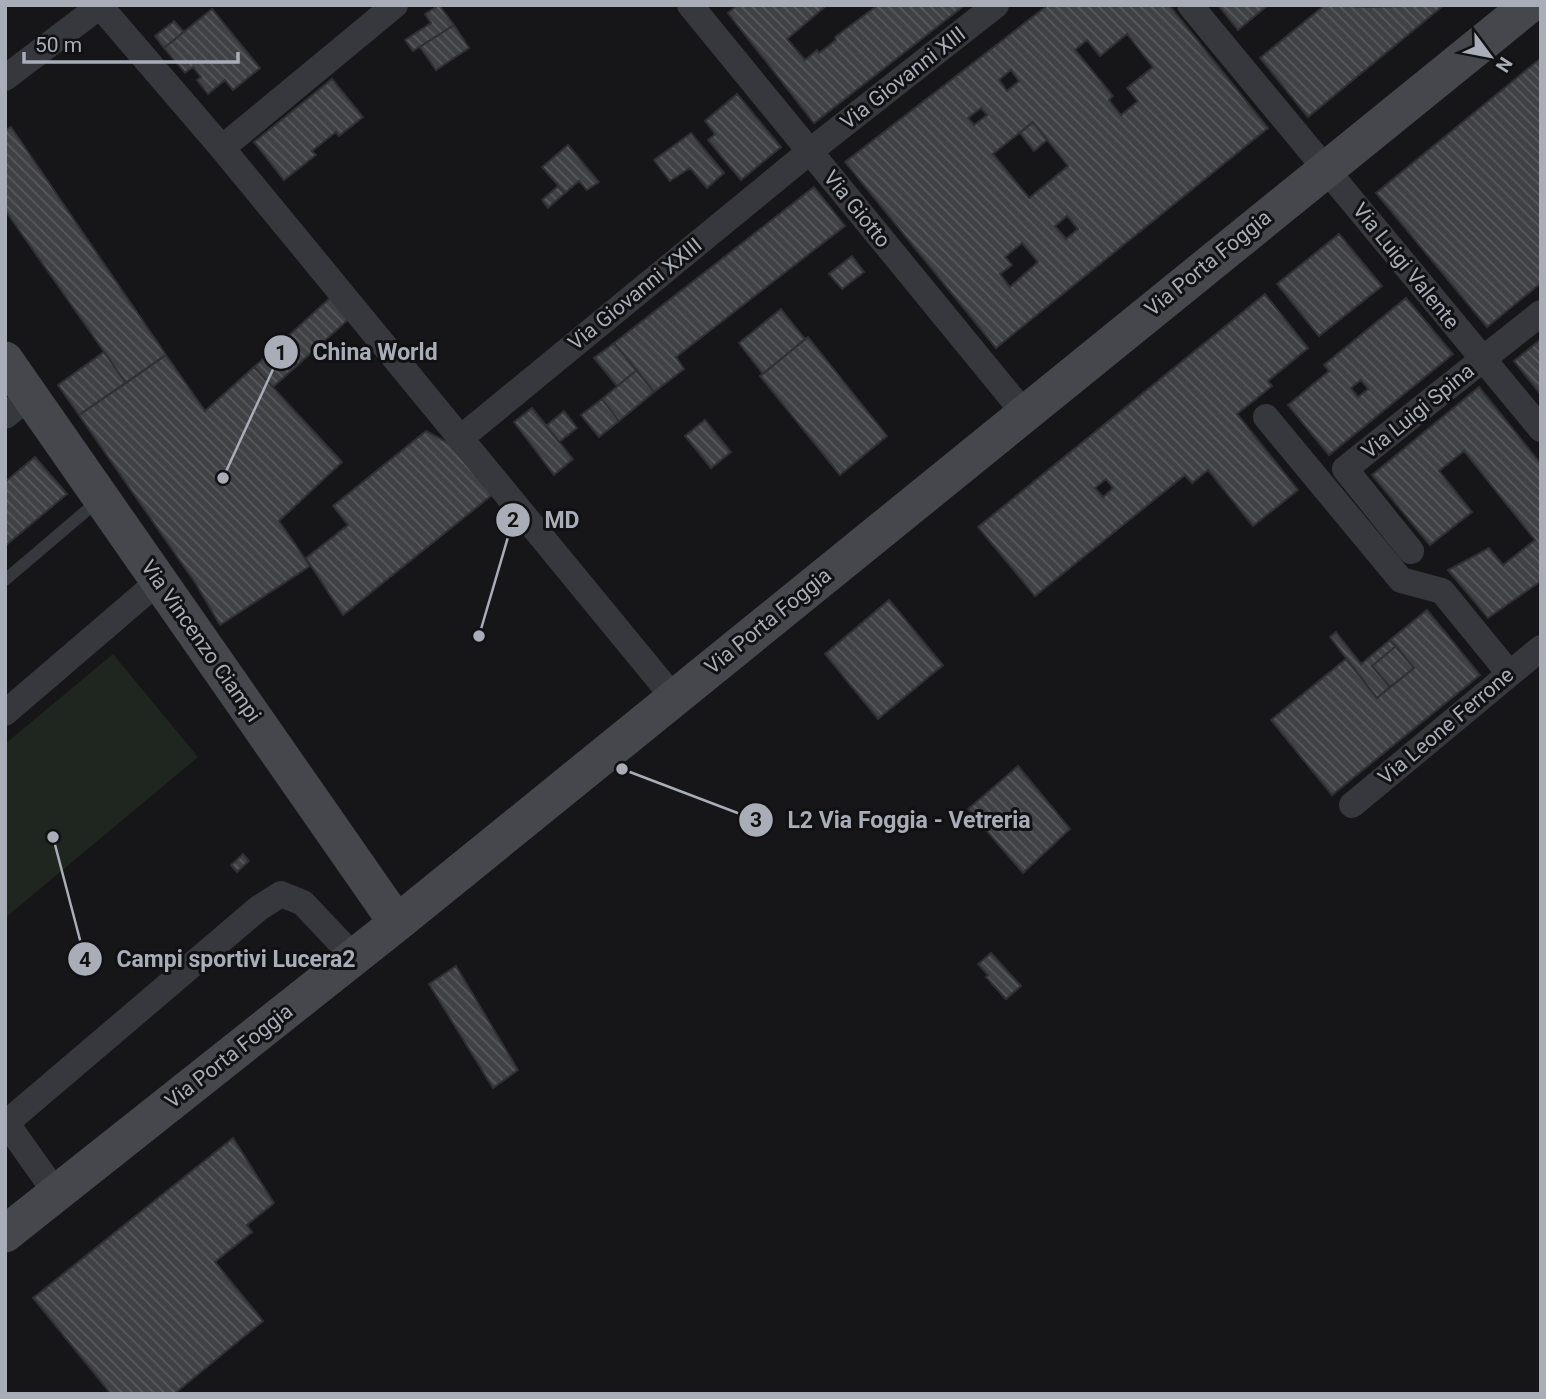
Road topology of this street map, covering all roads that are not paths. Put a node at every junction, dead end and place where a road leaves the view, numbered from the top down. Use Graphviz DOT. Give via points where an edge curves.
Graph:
graph roads {
  1 [pos="395,5"];
  2 [pos="690,5"];
  3 [pos="996,5"];
  4 [pos="1191,5"];
  5 [pos="1530,11"];
  6 [pos="5,78"];
  7 [pos="222,148"];
  8 [pos="809,152"];
  9 [pos="1326,168"];
  10 [pos="1541,313"];
  11 [pos="1483,359"];
  12 [pos="5,360"];
  13 [pos="18,406"];
  14 [pos="1024,413"];
  15 [pos="1266,417"];
  16 [pos="1541,429"];
  17 [pos="461,437"];
  18 [pos="102,498"];
  19 [pos="1411,551"];
  20 [pos="5,580"];
  21 [pos="159,581"];
  22 [pos="1541,648"];
  23 [pos="1509,673"];
  24 [pos="674,698"];
  25 [pos="5,713"];
  26 [pos="1352,805"];
  27 [pos="397,923"];
  28 [pos="354,957"];
  29 [pos="6,1123"];
  30 [pos="56,1192"];
  31 [pos="5,1234"];
  1 -- 7 [label="street"];
  2 -- 8 [label="street, Via Giotto"];
  3 -- 8 [label="street, Via Giovanni XIII"];
  4 -- 9 [label="street, Via Luigi Valente"];
  5 -- 9 [label="main road, Via Porta Foggia"];
  6 -- 7 [label="street" via="100,6"];
  7 -- 17 [label="street"];
  8 -- 14 [label="street, Via Giotto"];
  8 -- 17 [label="street, Via Giovanni XXIII"];
  9 -- 11 [label="street, Via Luigi Valente"];
  9 -- 14 [label="main road, Via Porta Foggia"];
  10 -- 11 [label="street, Via Luigi Spina"];
  11 -- 16 [label="street, Via Luigi Valente"];
  11 -- 19 [label="street, Via Luigi Spina" via="1345,469"];
  12 -- 13 [label="main road, Via Vincenzo Ciampi"];
  13 -- 18 [label="main road, Via Vincenzo Ciampi"];
  14 -- 24 [label="main road, Via Porta Foggia"];
  15 -- 23 [label="street" via="1401,580 1442,591"];
  17 -- 24 [label="street"];
  18 -- 20 [label="lane"];
  18 -- 21 [label="main road, Via Vincenzo Ciampi"];
  21 -- 25 [label="street"];
  21 -- 27 [label="main road, Via Vincenzo Ciampi"];
  22 -- 23 [label="street, Via Leone Ferrone"];
  23 -- 26 [label="street, Via Leone Ferrone"];
  24 -- 27 [label="main road, Via Porta Foggia"];
  27 -- 28 [label="main road, Via Porta Foggia"];
  28 -- 29 [label="street" via="303,903 281,894"];
  28 -- 30 [label="main road, Via Porta Foggia"];
  29 -- 30 [label="street"];
  30 -- 31 [label="main road, Via Porta Foggia"];
}
